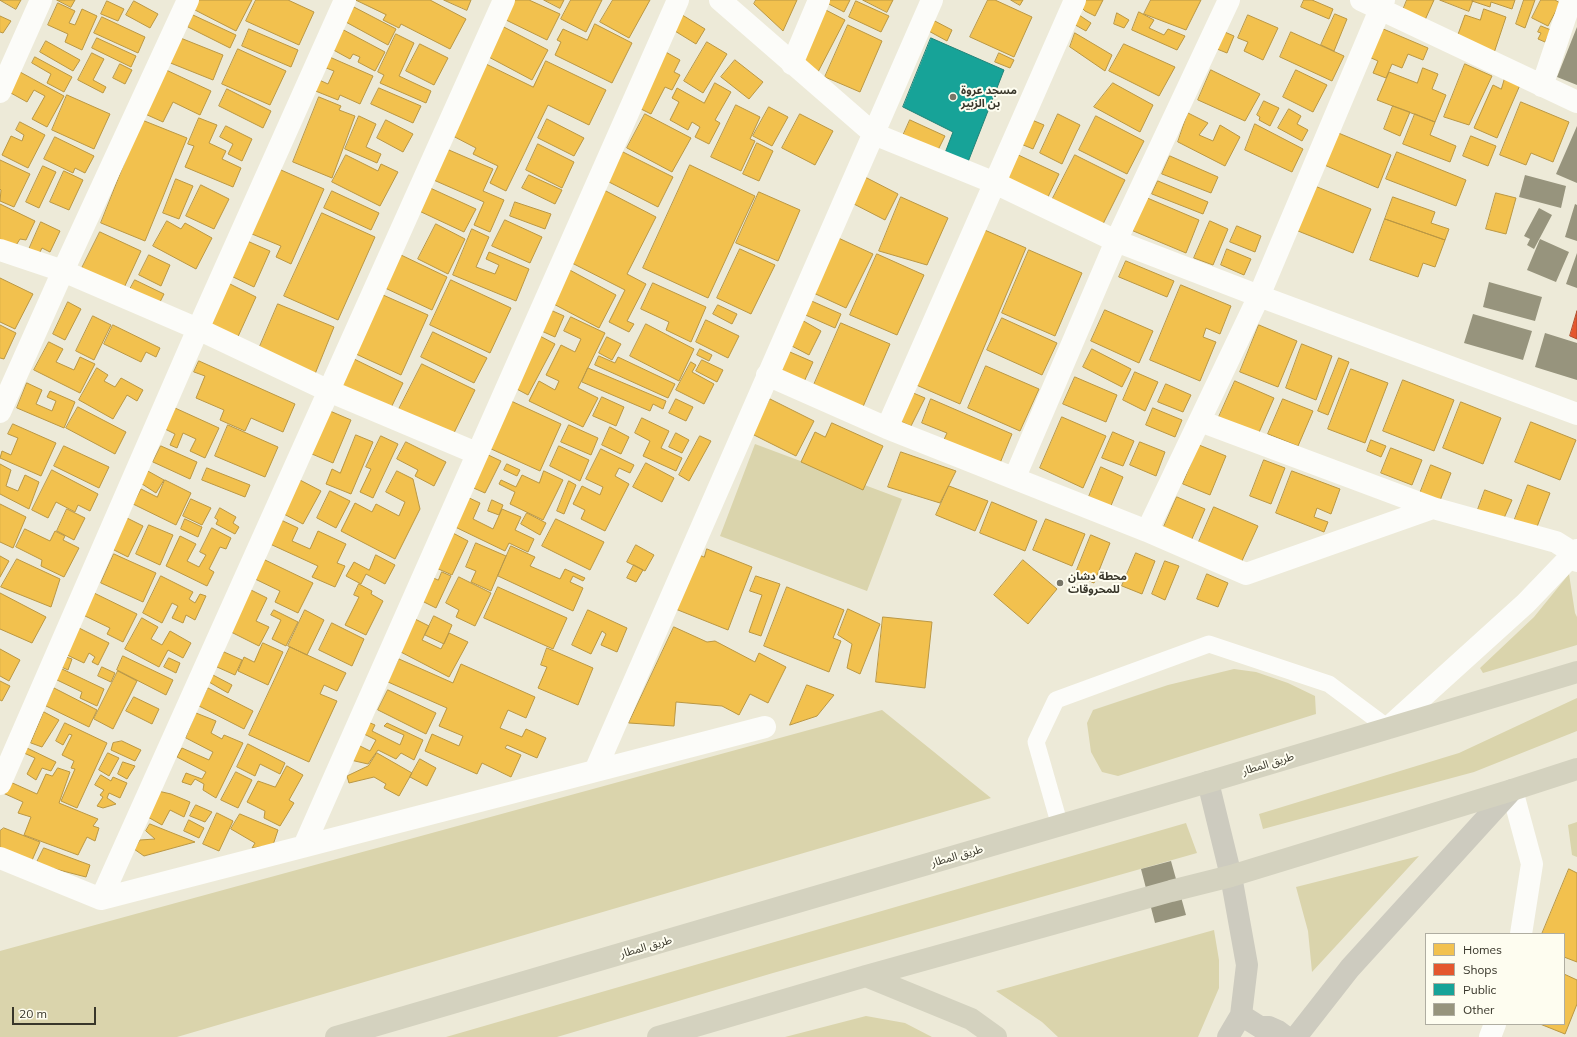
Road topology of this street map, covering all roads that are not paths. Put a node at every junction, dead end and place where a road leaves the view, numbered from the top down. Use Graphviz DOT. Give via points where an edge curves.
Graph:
graph roads {
  1 [pos="41,0"];
  2 [pos="188,0"];
  3 [pos="345,0"];
  4 [pos="504,0"];
  5 [pos="678,0"];
  6 [pos="720,0"];
  7 [pos="820,0"];
  8 [pos="932,0"];
  9 [pos="1075,0"];
  10 [pos="1229,0"];
  11 [pos="1360,0"];
  12 [pos="1571,0"];
  13 [pos="1382,5"];
  14 [pos="792,64"];
  15 [pos="1542,86"];
  16 [pos="0,92"];
  17 [pos="1577,102"];
  18 [pos="874,134"];
  19 [pos="995,183"];
  20 [pos="1116,241"];
  21 [pos="0,250"];
  22 [pos="62,271"];
  23 [pos="1258,296"];
  24 [pos="198,329"];
  25 [pos="767,375"];
  26 [pos="329,391"];
  27 [pos="0,412"];
  28 [pos="1577,414"];
  29 [pos="1200,421"];
  30 [pos="887,428"];
  31 [pos="476,453"];
  32 [pos="1015,477"];
  33 [pos="1433,508"];
  34 [pos="1147,531"];
  35 [pos="1576,555"];
  36 [pos="1577,672"];
  37 [pos="765,727"];
  38 [pos="1388,728"];
  39 [pos="1577,769"];
  40 [pos="595,771"];
  41 [pos="1208,782"];
  42 [pos="0,784"];
  43 [pos="1512,790"];
  44 [pos="1060,826"];
  45 [pos="304,846"];
  46 [pos="0,858"];
  47 [pos="1231,876"];
  48 [pos="101,899"];
  49 [pos="1521,933"];
  50 [pos="866,976"];
  51 [pos="1241,1015"];
  52 [pos="1495,1025"];
  53 [pos="336,1037"];
  54 [pos="658,1037"];
  55 [pos="996,1037"];
  56 [pos="1228,1037"];
  57 [pos="1286,1037"];
  58 [pos="1296,1037"];
  59 [pos="1490,1037"];
  1 -- 16 [label="street"];
  2 -- 22 [label="street"];
  3 -- 24 [label="street"];
  4 -- 26 [label="street"];
  5 -- 31 [label="street"];
  6 -- 14 [label="street"];
  7 -- 14 [label="street"];
  8 -- 18 [label="street"];
  9 -- 19 [label="street"];
  10 -- 20 [label="street"];
  11 -- 13 [label="street"];
  12 -- 15 [label="street"];
  13 -- 15 [label="street"];
  13 -- 23 [label="street"];
  14 -- 18 [label="street"];
  15 -- 17 [label="street"];
  18 -- 19 [label="street"];
  18 -- 25 [label="street"];
  19 -- 20 [label="street"];
  19 -- 30 [label="street"];
  20 -- 23 [label="street"];
  20 -- 32 [label="street"];
  21 -- 22 [label="street"];
  22 -- 24 [label="street"];
  22 -- 27 [label="street"];
  23 -- 28 [label="street"];
  23 -- 29 [label="street"];
  24 -- 26 [label="street"];
  24 -- 42 [label="street"];
  25 -- 30 [label="street"];
  25 -- 40 [label="street"];
  26 -- 31 [label="street"];
  26 -- 48 [label="street"];
  29 -- 33 [label="street"];
  29 -- 34 [label="street"];
  30 -- 32 [label="street"];
  31 -- 45 [label="street"];
  32 -- 34 [label="street"];
  33 -- 34 [label="street" via="1246,574"];
  33 -- 35 [label="street" via="1556,542"];
  35 -- 38 [label="street"];
  36 -- 38 [label="highway, طريق المطار"];
  37 -- 40 [label="street"];
  38 -- 41 [label="highway, طريق المطار"];
  38 -- 44 [label="lane" via="1329,684 1209,644 1056,700 1036,742"];
  39 -- 43 [label="highway"];
  40 -- 45 [label="street"];
  41 -- 44 [label="highway, طريق المطار"];
  41 -- 47 [label="main road"];
  43 -- 47 [label="highway"];
  43 -- 49 [label="street" via="1532,864"];
  43 -- 58 [label="main road" via="1350,968"];
  44 -- 53 [label="highway, طريق المطار"];
  45 -- 48 [label="street"];
  46 -- 48 [label="street"];
  47 -- 50 [label="highway"];
  47 -- 51 [label="main road" via="1247,964"];
  50 -- 54 [label="highway"];
  50 -- 55 [label="highway" via="970,1019"];
  51 -- 56 [label="main road"];
  51 -- 57 [label="main road" via="1260,1027 1269,1027"];
  52 -- 59 [label="street"];
}
